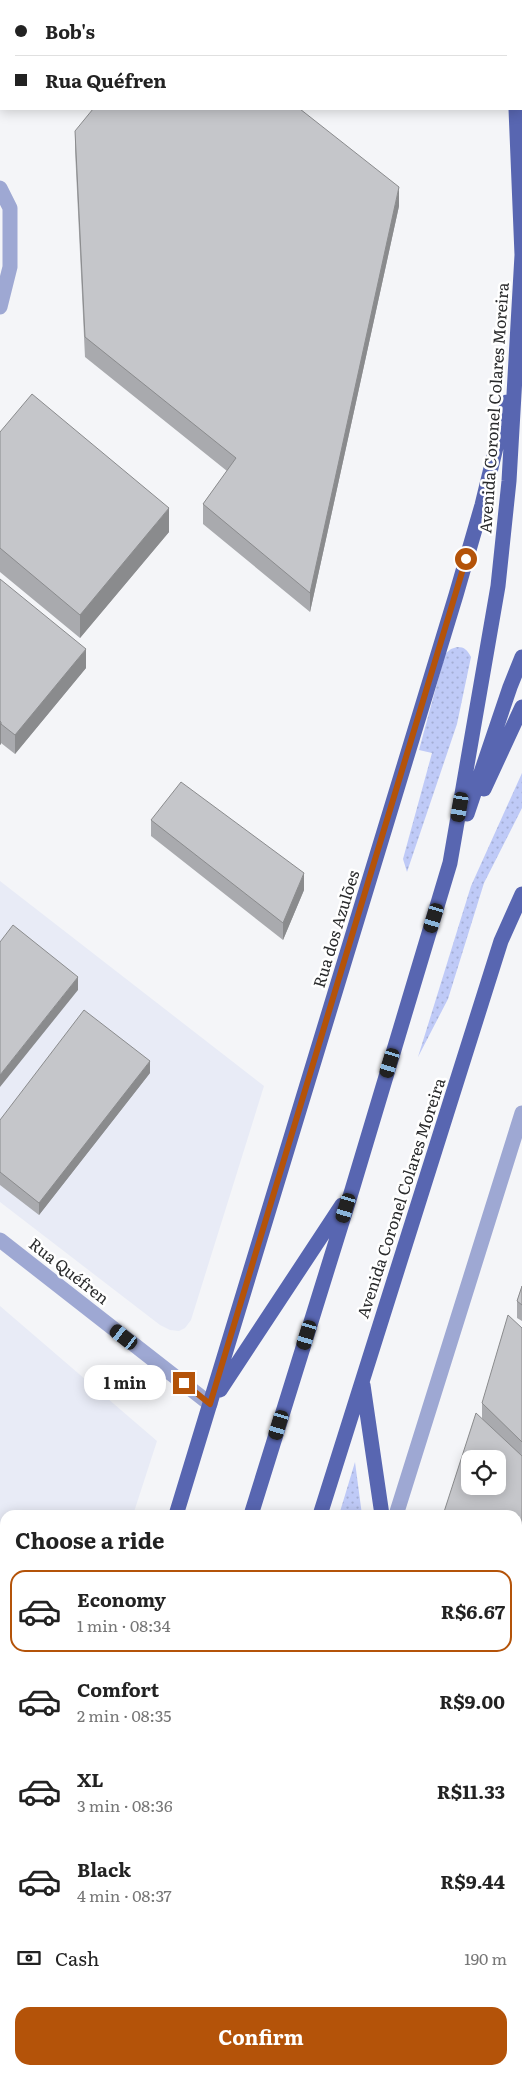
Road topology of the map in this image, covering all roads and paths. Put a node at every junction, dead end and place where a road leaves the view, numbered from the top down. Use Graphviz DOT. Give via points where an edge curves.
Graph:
graph roads {
  1 [pos="516,110"];
  2 [pos="0,188"];
  3 [pos="0,306"];
  4 [pos="517,350"];
  5 [pos="522,657"];
  6 [pos="522,707"];
  7 [pos="450,863"];
  8 [pos="522,894"];
  9 [pos="522,1113"];
  10 [pos="352,1190"];
  11 [pos="0,1240"];
  12 [pos="362,1381"];
  13 [pos="210,1404"];
  14 [pos="178,1510"];
  15 [pos="253,1510"];
  16 [pos="322,1510"];
  17 [pos="381,1510"];
  18 [pos="398,1510"];
  1 -- 4 [label="main road, Avenida Coronel Colares Moreira" via="522,255"];
  2 -- 3 [label="street" via="10,208 10,267"];
  4 -- 7 [label="main road, Avenida Coronel Colares Moreira" via="509,481 498,586"];
  4 -- 13 [label="main road, Rua dos Azulões" via="501,429 469,550"];
  5 -- 7 [label="main road"];
  6 -- 7 [label="main road"];
  7 -- 10 [label="main road, Avenida Coronel Colares Moreira"];
  8 -- 12 [label="main road, Avenida Coronel Colares Moreira" via="501,941"];
  9 -- 18 [label="street"];
  10 -- 13 [label="main road"];
  10 -- 15 [label="main road, Avenida Coronel Colares Moreira"];
  11 -- 13 [label="street, Rua Quéfren"];
  12 -- 16 [label="main road, Avenida Coronel Colares Moreira"];
  12 -- 17 [label="main road"];
  13 -- 14 [label="main road, Rua dos Azulões"];
}
